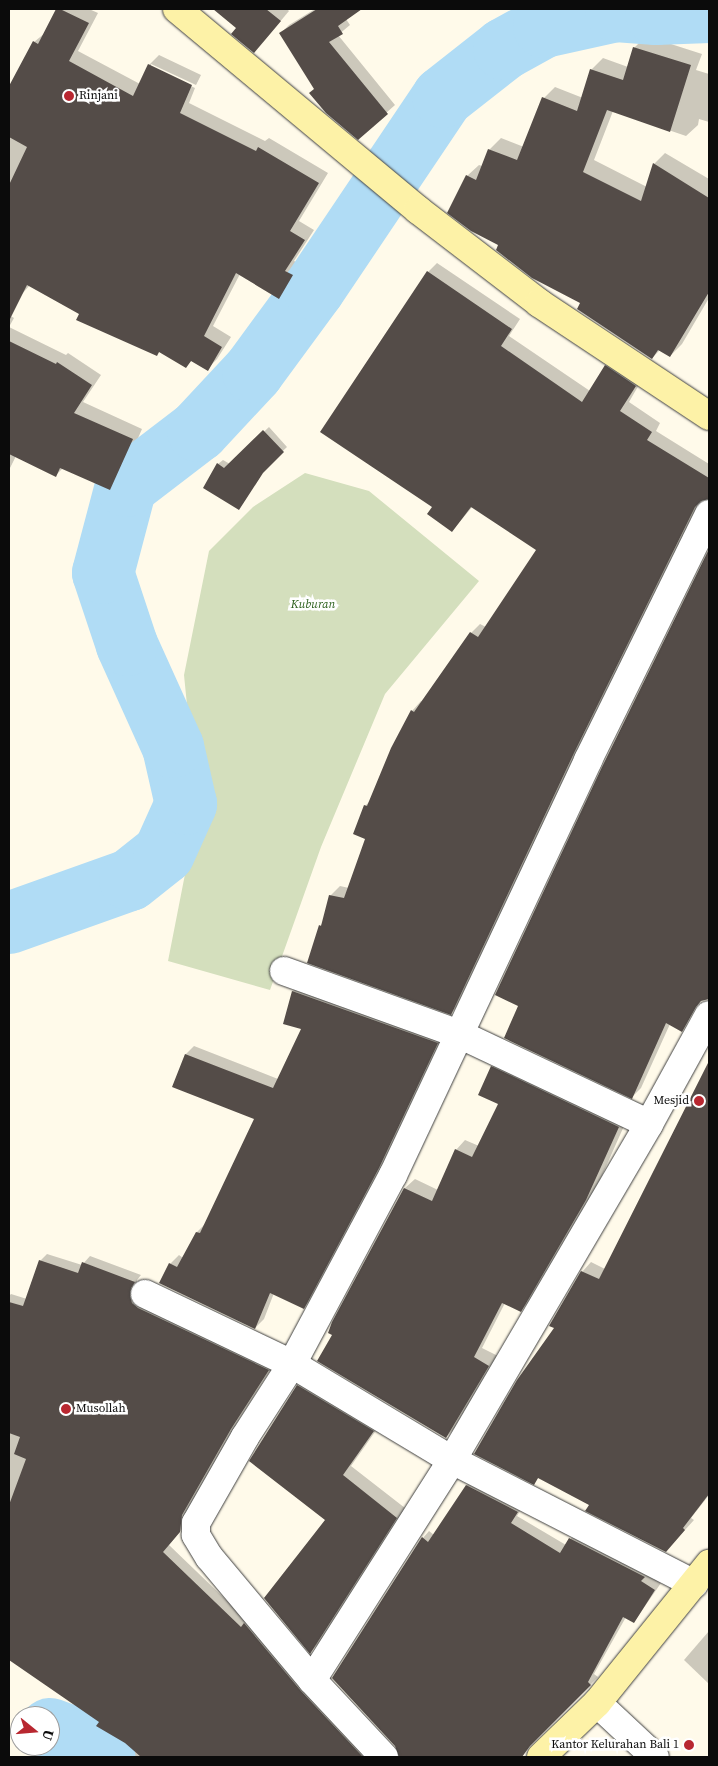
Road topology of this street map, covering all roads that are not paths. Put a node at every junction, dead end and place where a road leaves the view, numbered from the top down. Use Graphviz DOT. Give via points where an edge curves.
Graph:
graph roads {
  1 [pos="177,9"];
  2 [pos="709,416"];
  3 [pos="709,514"];
  4 [pos="284,971"];
  5 [pos="709,1015"];
  6 [pos="459,1034"];
  7 [pos="649,1124"];
  8 [pos="145,1294"];
  9 [pos="292,1364"];
  10 [pos="452,1460"];
  11 [pos="702,1574"];
  12 [pos="312,1680"];
  13 [pos="597,1703"];
  14 [pos="384,1757"];
  15 [pos="541,1757"];
  16 [pos="655,1757"];
  1 -- 2 [label="main road" via="418,210 539,303"];
  3 -- 6 [label="street"];
  4 -- 6 [label="street"];
  5 -- 7 [label="street"];
  6 -- 7 [label="street"];
  6 -- 9 [label="street" via="393,1175"];
  7 -- 10 [label="street"];
  8 -- 9 [label="street"];
  9 -- 10 [label="street"];
  9 -- 12 [label="street" via="240,1445 195,1528 208,1558"];
  10 -- 11 [label="street"];
  10 -- 12 [label="street"];
  11 -- 13 [label="main road"];
  12 -- 14 [label="street"];
  13 -- 15 [label="main road"];
  13 -- 16 [label="street"];
}
